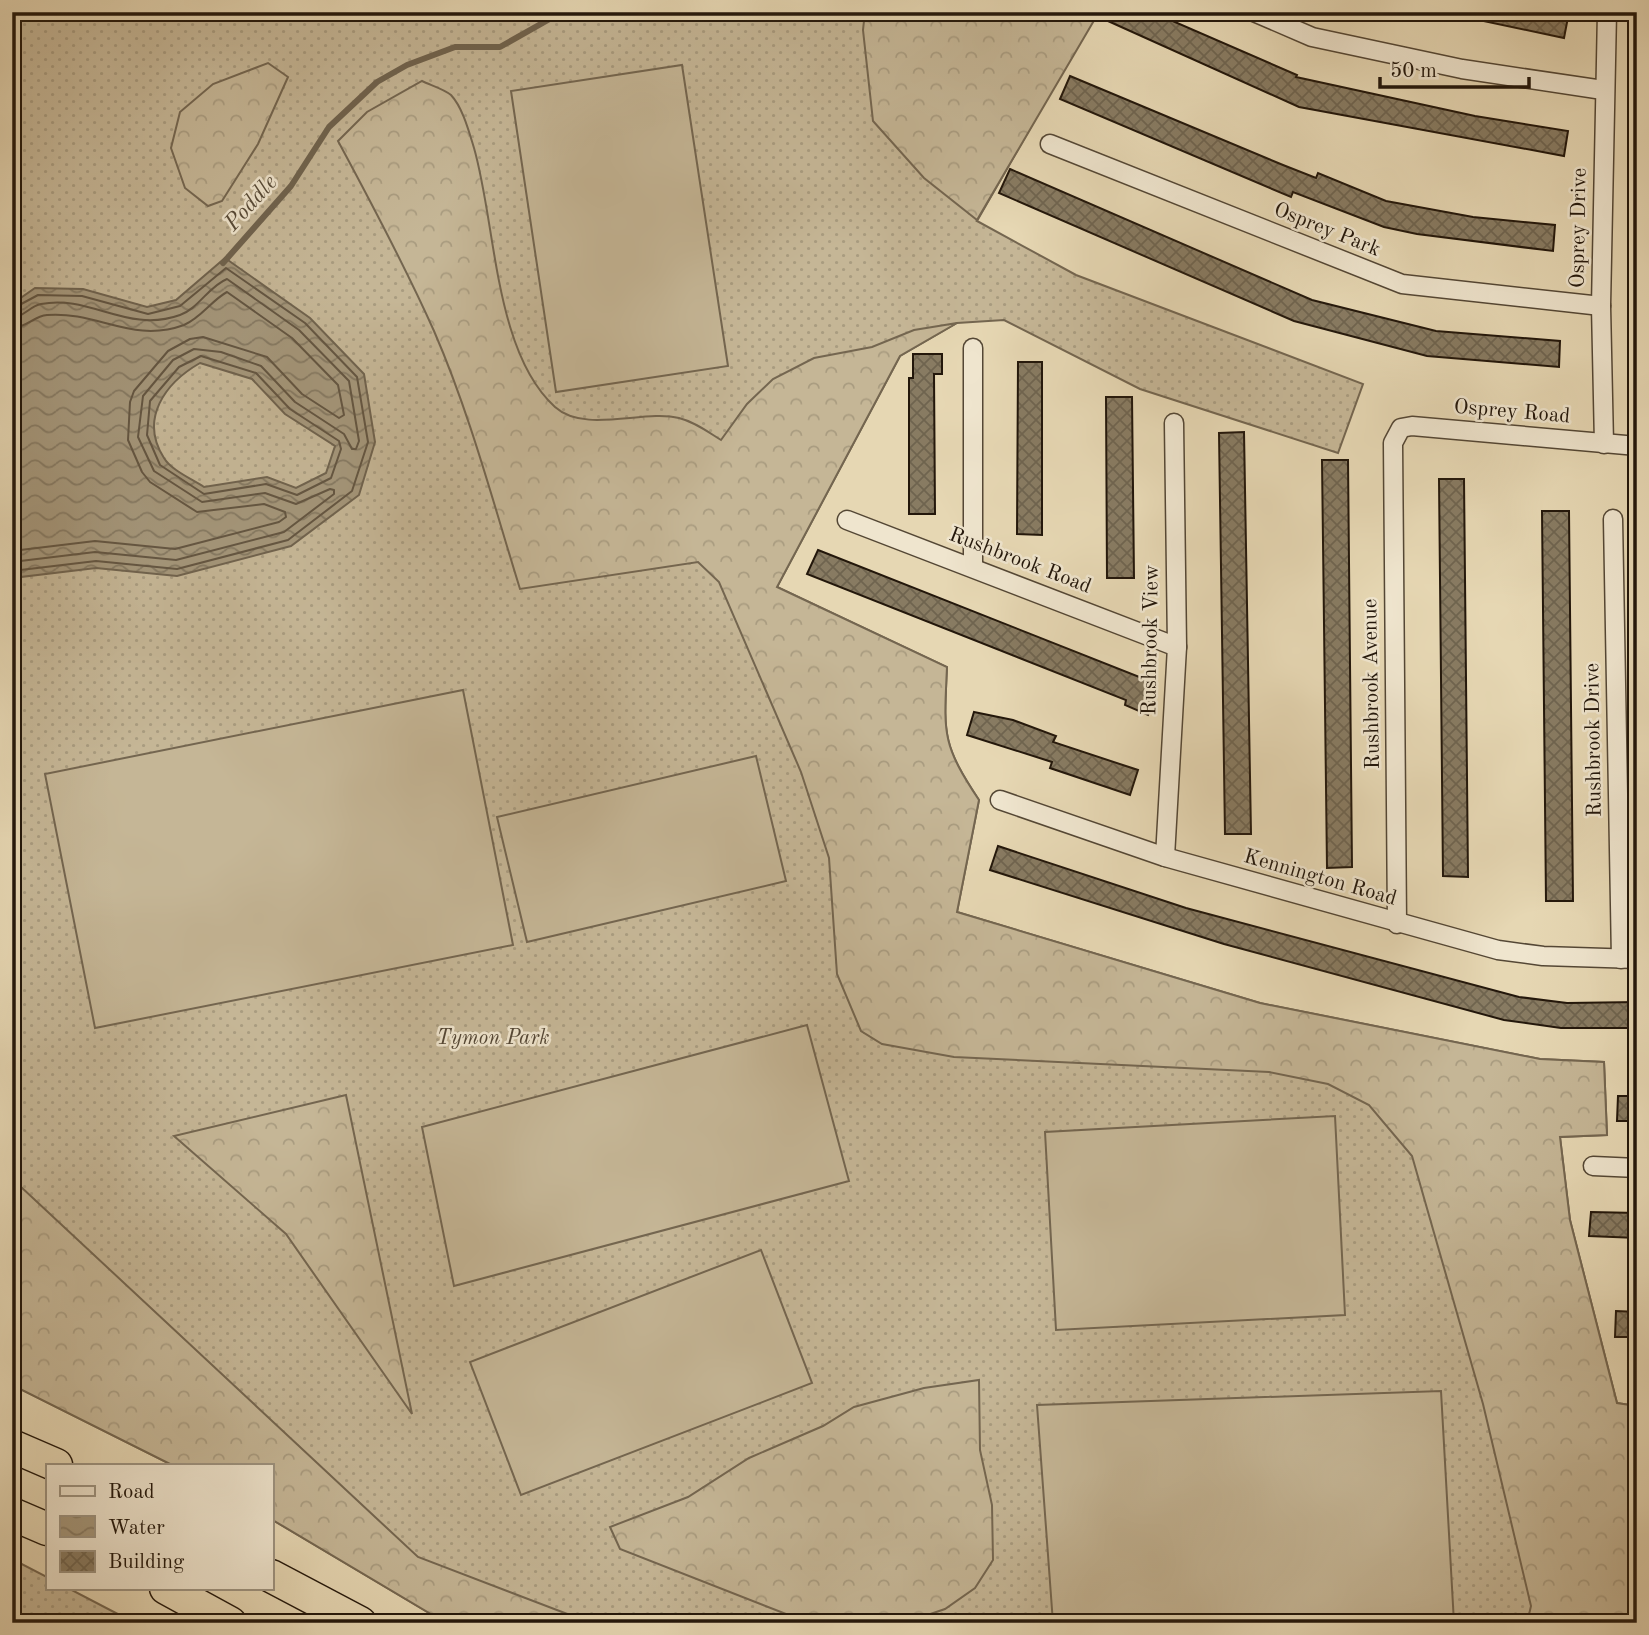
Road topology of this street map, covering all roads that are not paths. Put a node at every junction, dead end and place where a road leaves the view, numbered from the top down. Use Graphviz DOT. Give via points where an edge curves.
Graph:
graph roads {
  1 [pos="1254,12"];
  2 [pos="1607,12"];
  3 [pos="1603,90"];
  4 [pos="1050,144"];
  5 [pos="1601,306"];
  6 [pos="974,348"];
  7 [pos="1174,423"];
  8 [pos="1393,443"];
  9 [pos="1604,444"];
  10 [pos="1637,446"];
  11 [pos="1612,519"];
  12 [pos="847,520"];
  13 [pos="973,566"];
  14 [pos="1177,647"];
  15 [pos="1000,800"];
  16 [pos="1165,857"];
  17 [pos="1397,924"];
  18 [pos="1629,959"];
  19 [pos="1593,1166"];
  20 [pos="1637,1168"];
  21 [pos="12,1446"];
  22 [pos="54,1464"];
  23 [pos="12,1514"];
  24 [pos="46,1529"];
  25 [pos="273,1577"];
  26 [pos="170,1590"];
  27 [pos="230,1623"];
  28 [pos="360,1623"];
  1 -- 3 [label="street" via="1312,37 1462,69"];
  2 -- 3 [label="street, Osprey Drive"];
  3 -- 5 [label="street, Osprey Drive"];
  4 -- 5 [label="street, Osprey Park" via="1402,284"];
  5 -- 9 [label="street, Osprey Drive"];
  6 -- 13 [label="street"];
  7 -- 14 [label="street, Rushbrook View"];
  8 -- 9 [label="street, Osprey Road" via="1401,428 1412,426"];
  8 -- 17 [label="street, Rushbrook Avenue"];
  9 -- 10 [label="street, Osprey Road"];
  11 -- 18 [label="street, Rushbrook Drive"];
  12 -- 13 [label="street, Rushbrook Road"];
  13 -- 14 [label="street, Rushbrook Road"];
  14 -- 16 [label="street, Rushbrook View"];
  15 -- 16 [label="street, Kennington Road"];
  16 -- 17 [label="street, Kennington Road"];
  17 -- 18 [label="street, Kennington Road" via="1498,950"];
  19 -- 20 [label="street"];
  21 -- 22 [label="highway"];
  23 -- 24 [label="highway"];
  25 -- 28 [label="highway"];
  26 -- 27 [label="highway"];
}
